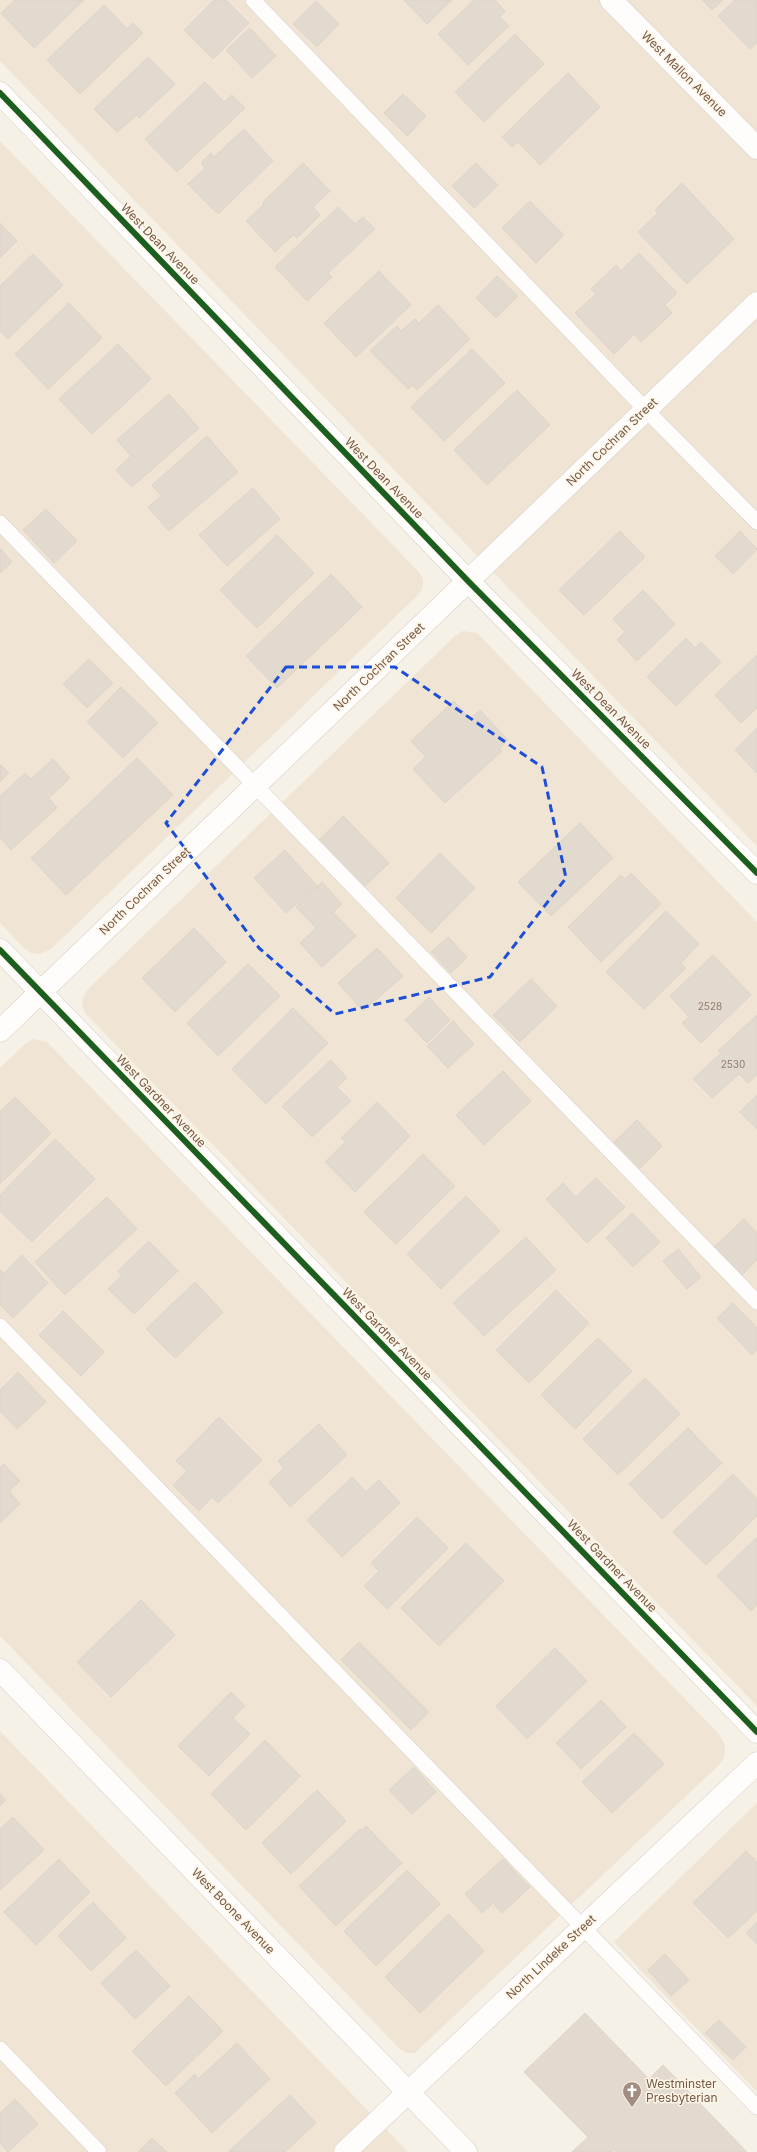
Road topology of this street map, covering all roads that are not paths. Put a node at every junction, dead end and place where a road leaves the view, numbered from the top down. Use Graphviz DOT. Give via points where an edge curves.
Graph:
graph roads {
  1 [pos="253,0"];
  2 [pos="611,0"];
  3 [pos="0,93"];
  4 [pos="757,148"];
  5 [pos="757,302"];
  6 [pos="646,410"];
  7 [pos="757,522"];
  8 [pos="0,523"];
  9 [pos="468,581"];
  10 [pos="255,785"];
  11 [pos="757,873"];
  12 [pos="0,950"];
  13 [pos="41,992"];
  14 [pos="0,1031"];
  15 [pos="757,1302"];
  16 [pos="0,1326"];
  17 [pos="0,1670"];
  18 [pos="757,1732"];
  19 [pos="757,1763"];
  20 [pos="582,1928"];
  21 [pos="0,2049"];
  22 [pos="408,2092"];
  23 [pos="757,2107"];
  24 [pos="99,2152"];
  25 [pos="345,2152"];
  26 [pos="466,2152"];
  1 -- 6 [label="lane"];
  2 -- 4 [label="street, West Mallon Avenue"];
  3 -- 9 [label="street, West Dean Avenue"];
  5 -- 6 [label="street, North Cochran Street"];
  6 -- 7 [label="lane"];
  6 -- 9 [label="street, North Cochran Street"];
  8 -- 10 [label="lane"];
  9 -- 10 [label="street, North Cochran Street"];
  9 -- 11 [label="street, West Dean Avenue"];
  10 -- 13 [label="street, North Cochran Street"];
  10 -- 15 [label="lane"];
  12 -- 13 [label="street, West Gardner Avenue"];
  13 -- 14 [label="street, North Cochran Street"];
  13 -- 18 [label="street, West Gardner Avenue"];
  16 -- 20 [label="lane"];
  17 -- 22 [label="street, West Boone Avenue"];
  19 -- 20 [label="street, North Lindeke Street"];
  20 -- 22 [label="street, North Lindeke Street"];
  20 -- 23 [label="lane"];
  21 -- 24 [label="lane"];
  22 -- 25 [label="street, North Lindeke Street"];
  22 -- 26 [label="street, West Boone Avenue"];
}
